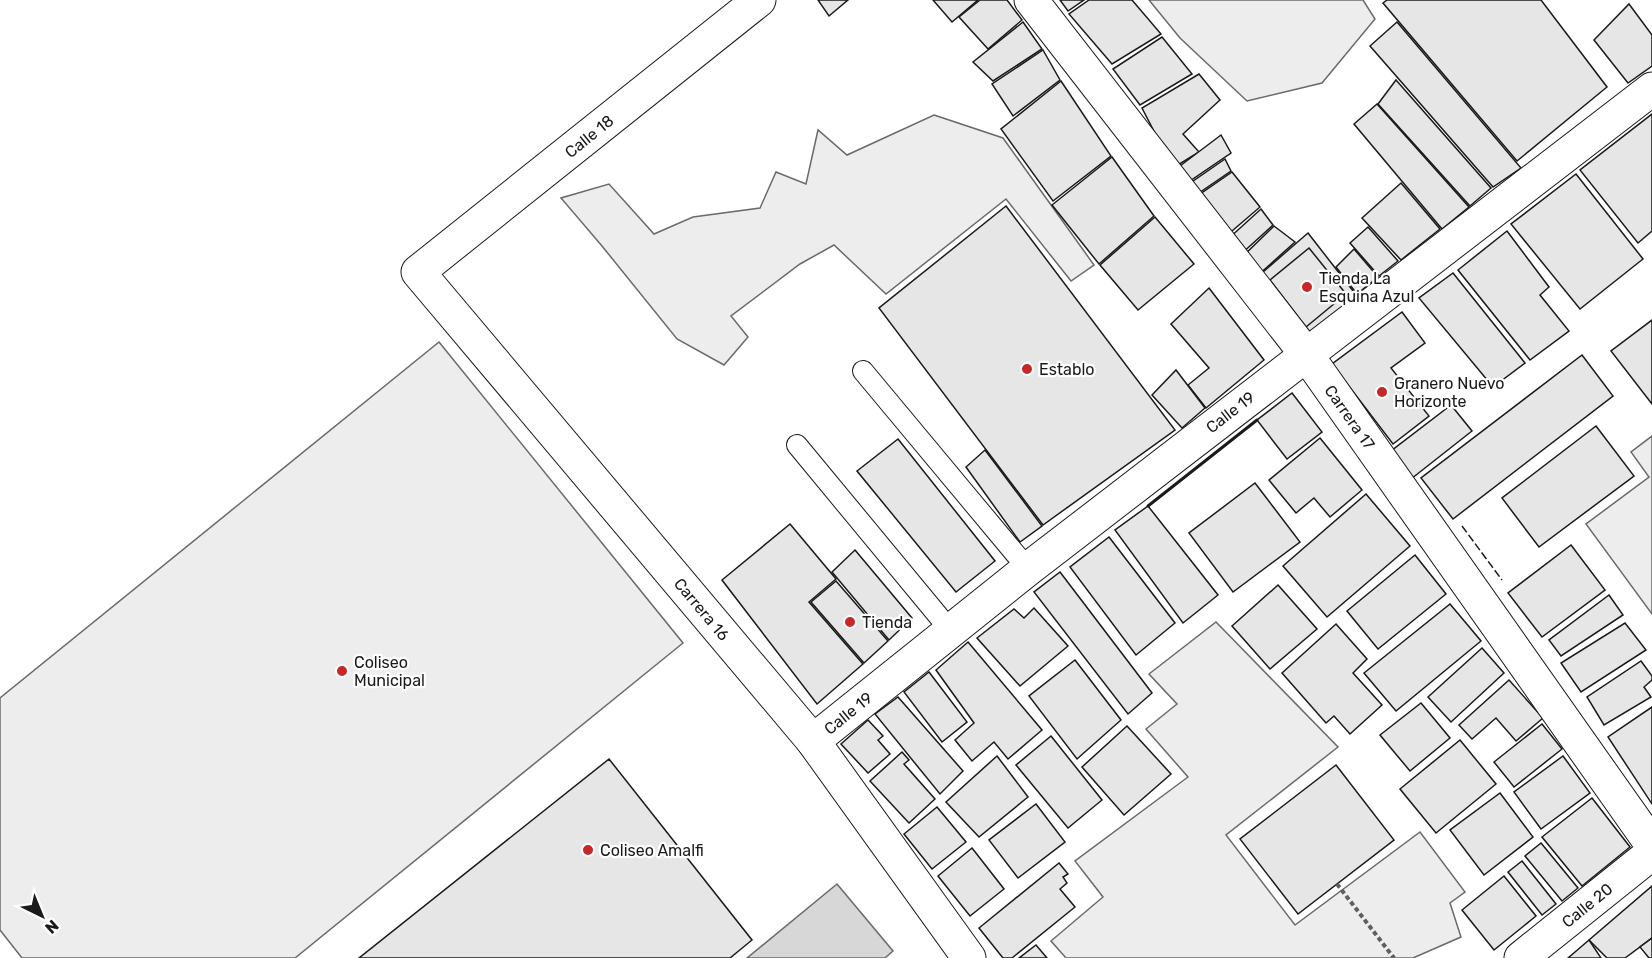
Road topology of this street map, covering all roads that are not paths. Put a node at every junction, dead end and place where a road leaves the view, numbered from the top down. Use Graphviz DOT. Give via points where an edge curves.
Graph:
graph roads {
  1 [pos="759,0"];
  2 [pos="1031,0"];
  3 [pos="1652,89"];
  4 [pos="418,272"];
  5 [pos="1306,354"];
  6 [pos="863,371"];
  7 [pos="797,445"];
  8 [pos="1028,569"];
  9 [pos="950,630"];
  10 [pos="813,741"];
  11 [pos="1652,845"];
  12 [pos="1652,853"];
  13 [pos="969,958"];
  14 [pos="1521,958"];
  1 -- 4 [label="street, Calle 18"];
  2 -- 5 [label="street, Carrera 17"];
  3 -- 5 [label="street, Calle 19"];
  4 -- 10 [label="street, Carrera 16"];
  5 -- 8 [label="street, Calle 19"];
  5 -- 11 [label="street, Carrera 17"];
  6 -- 8 [label="lane"];
  7 -- 9 [label="lane"];
  8 -- 9 [label="street, Calle 19"];
  9 -- 10 [label="street, Calle 19"];
  10 -- 13 [label="street, Carrera 16"];
  12 -- 14 [label="street, Calle 20"];
}
